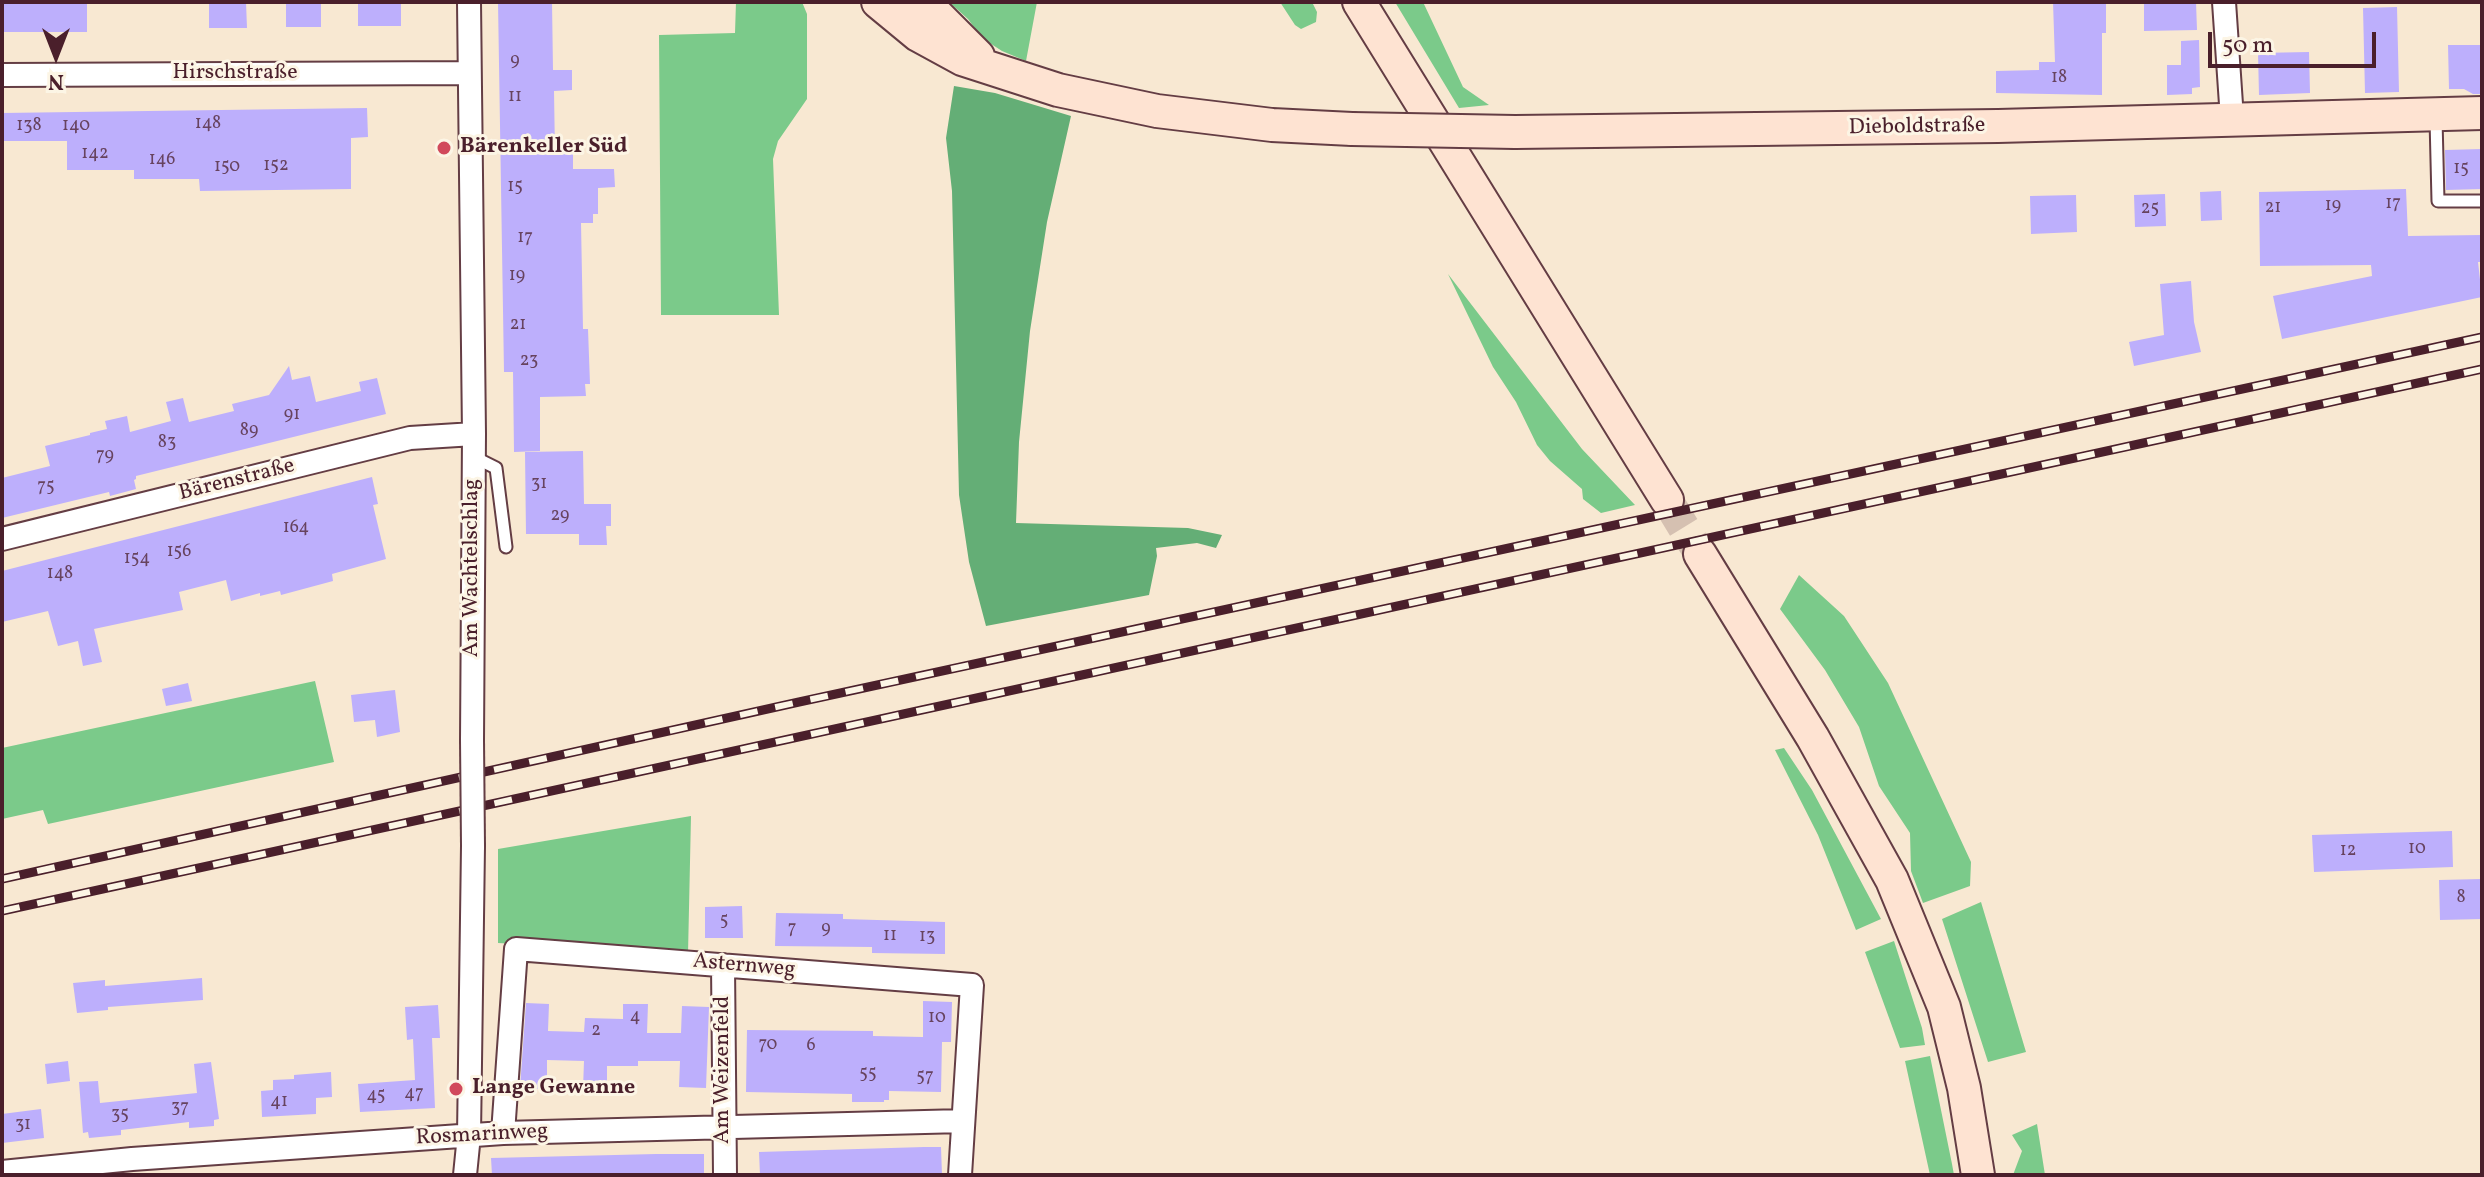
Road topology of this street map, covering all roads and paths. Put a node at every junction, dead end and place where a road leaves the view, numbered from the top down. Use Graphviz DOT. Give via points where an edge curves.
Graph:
graph roads {
  1 [pos="469,2"];
  2 [pos="878,2"];
  3 [pos="914,2"];
  4 [pos="1359,2"];
  5 [pos="2224,2"];
  6 [pos="468,73"];
  7 [pos="1006,74"];
  8 [pos="2,75"];
  9 [pos="2482,113"];
  10 [pos="2436,114"];
  11 [pos="2232,119"];
  12 [pos="2482,201"];
  13 [pos="474,434"];
  14 [pos="473,457"];
  15 [pos="1667,500"];
  16 [pos="2,539"];
  17 [pos="506,547"];
  18 [pos="1700,554"];
  19 [pos="723,965"];
  20 [pos="963,1121"];
  21 [pos="724,1129"];
  22 [pos="503,1133"];
  23 [pos="469,1135"];
  24 [pos="2,1172"];
  25 [pos="465,1175"];
  26 [pos="725,1175"];
  27 [pos="960,1175"];
  28 [pos="1978,1175"];
  1 -- 6 [label="street, Am Wachtelschlag"];
  2 -- 7 [label="street, Dieboldstraße" via="918,35 962,59"];
  3 -- 7 [label="street" via="933,11"];
  4 -- 15 [label="street"];
  5 -- 11 [label="street"];
  6 -- 8 [label="street, Hirschstraße"];
  6 -- 13 [label="street, Am Wachtelschlag"];
  7 -- 11 [label="street, Dieboldstraße, bridge" via="1157,111 1352,129 1515,132"];
  9 -- 10 [label="street, Dieboldstraße"];
  10 -- 11 [label="street, Dieboldstraße"];
  10 -- 12 [label="lane" via="2438,201"];
  13 -- 14 [label="street, Am Wachtelschlag"];
  13 -- 16 [label="street, Bärenstraße" via="410,438"];
  14 -- 17 [label="lane" via="496,468"];
  14 -- 23 [label="street, Am Wachtelschlag, bridge"];
  18 -- 28 [label="street" via="1892,880 1944,1007"];
  19 -- 20 [label="street, Asternweg" via="972,985"];
  19 -- 21 [label="street, Am Weizenfeld"];
  19 -- 22 [label="street, Asternweg" via="516,949"];
  20 -- 21 [label="street, Rosmarinweg"];
  20 -- 27 [label="street"];
  21 -- 22 [label="street, Rosmarinweg"];
  21 -- 26 [label="street, Am Weizenfeld"];
  22 -- 23 [label="street, Rosmarinweg"];
  23 -- 24 [label="street, Rosmarinweg"];
  23 -- 25 [label="street, Am Wachtelschlag"];
}
